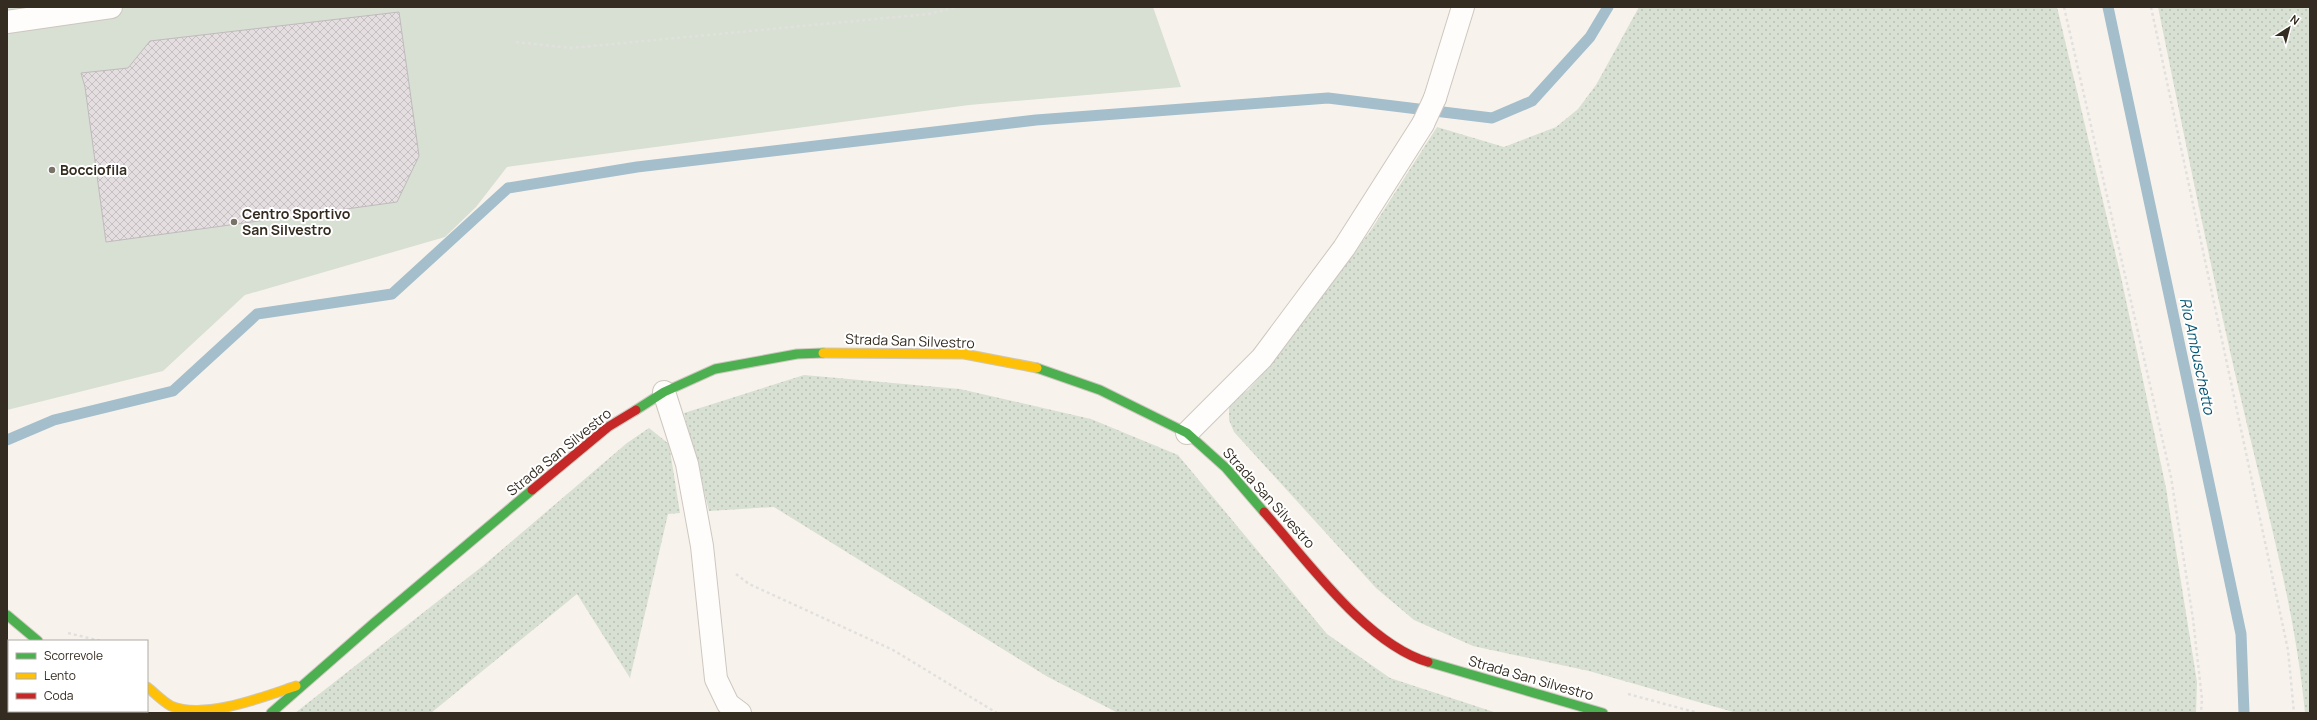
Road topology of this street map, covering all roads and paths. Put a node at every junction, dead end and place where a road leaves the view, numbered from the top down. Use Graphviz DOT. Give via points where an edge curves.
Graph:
graph roads {
  1 [pos="111,7"];
  2 [pos="957,7"];
  3 [pos="1463,7"];
  4 [pos="2064,7"];
  5 [pos="2151,7"];
  6 [pos="7,22"];
  7 [pos="516,42"];
  8 [pos="664,392"];
  9 [pos="1187,433"];
  10 [pos="702,546"];
  11 [pos="7,615"];
  12 [pos="37,640"];
  13 [pos="304,683"];
  14 [pos="148,688"];
  15 [pos="148,693"];
  16 [pos="1622,693"];
  17 [pos="156,708"];
  18 [pos="1596,712"];
  19 [pos="271,713"];
  20 [pos="740,713"];
  21 [pos="997,713"];
  22 [pos="1698,713"];
  23 [pos="2201,713"];
  24 [pos="2294,713"];
  1 -- 6 [label="street"];
  2 -- 7 [label="path" via="930,14 571,48"];
  3 -- 9 [label="street" via="1423,124 1344,248 1262,358"];
  4 -- 23 [label="path" via="2171,477 2193,619 2202,699"];
  5 -- 24 [label="path" via="2288,650"];
  8 -- 9 [label="street, Strada San Silvestro" via="715,368 797,354 964,354 1038,368 1100,390"];
  8 -- 10 [label="street" via="687,464"];
  8 -- 13 [label="street, Strada San Silvestro" via="608,427"];
  9 -- 18 [label="street, Strada San Silvestro" via="1226,468 1355,616 1387,643 1423,661"];
  10 -- 20 [label="street" via="716,679 728,704"];
  10 -- 21 [label="path" via="749,584 893,650"];
  11 -- 12 [label="street"];
  13 -- 14 [label="street, Strada San Silvestro" via="243,704 198,709 174,707"];
  13 -- 19 [label="street, Strada San Silvestro"];
  15 -- 17 [label="street"];
  16 -- 22 [label="path"];
}
